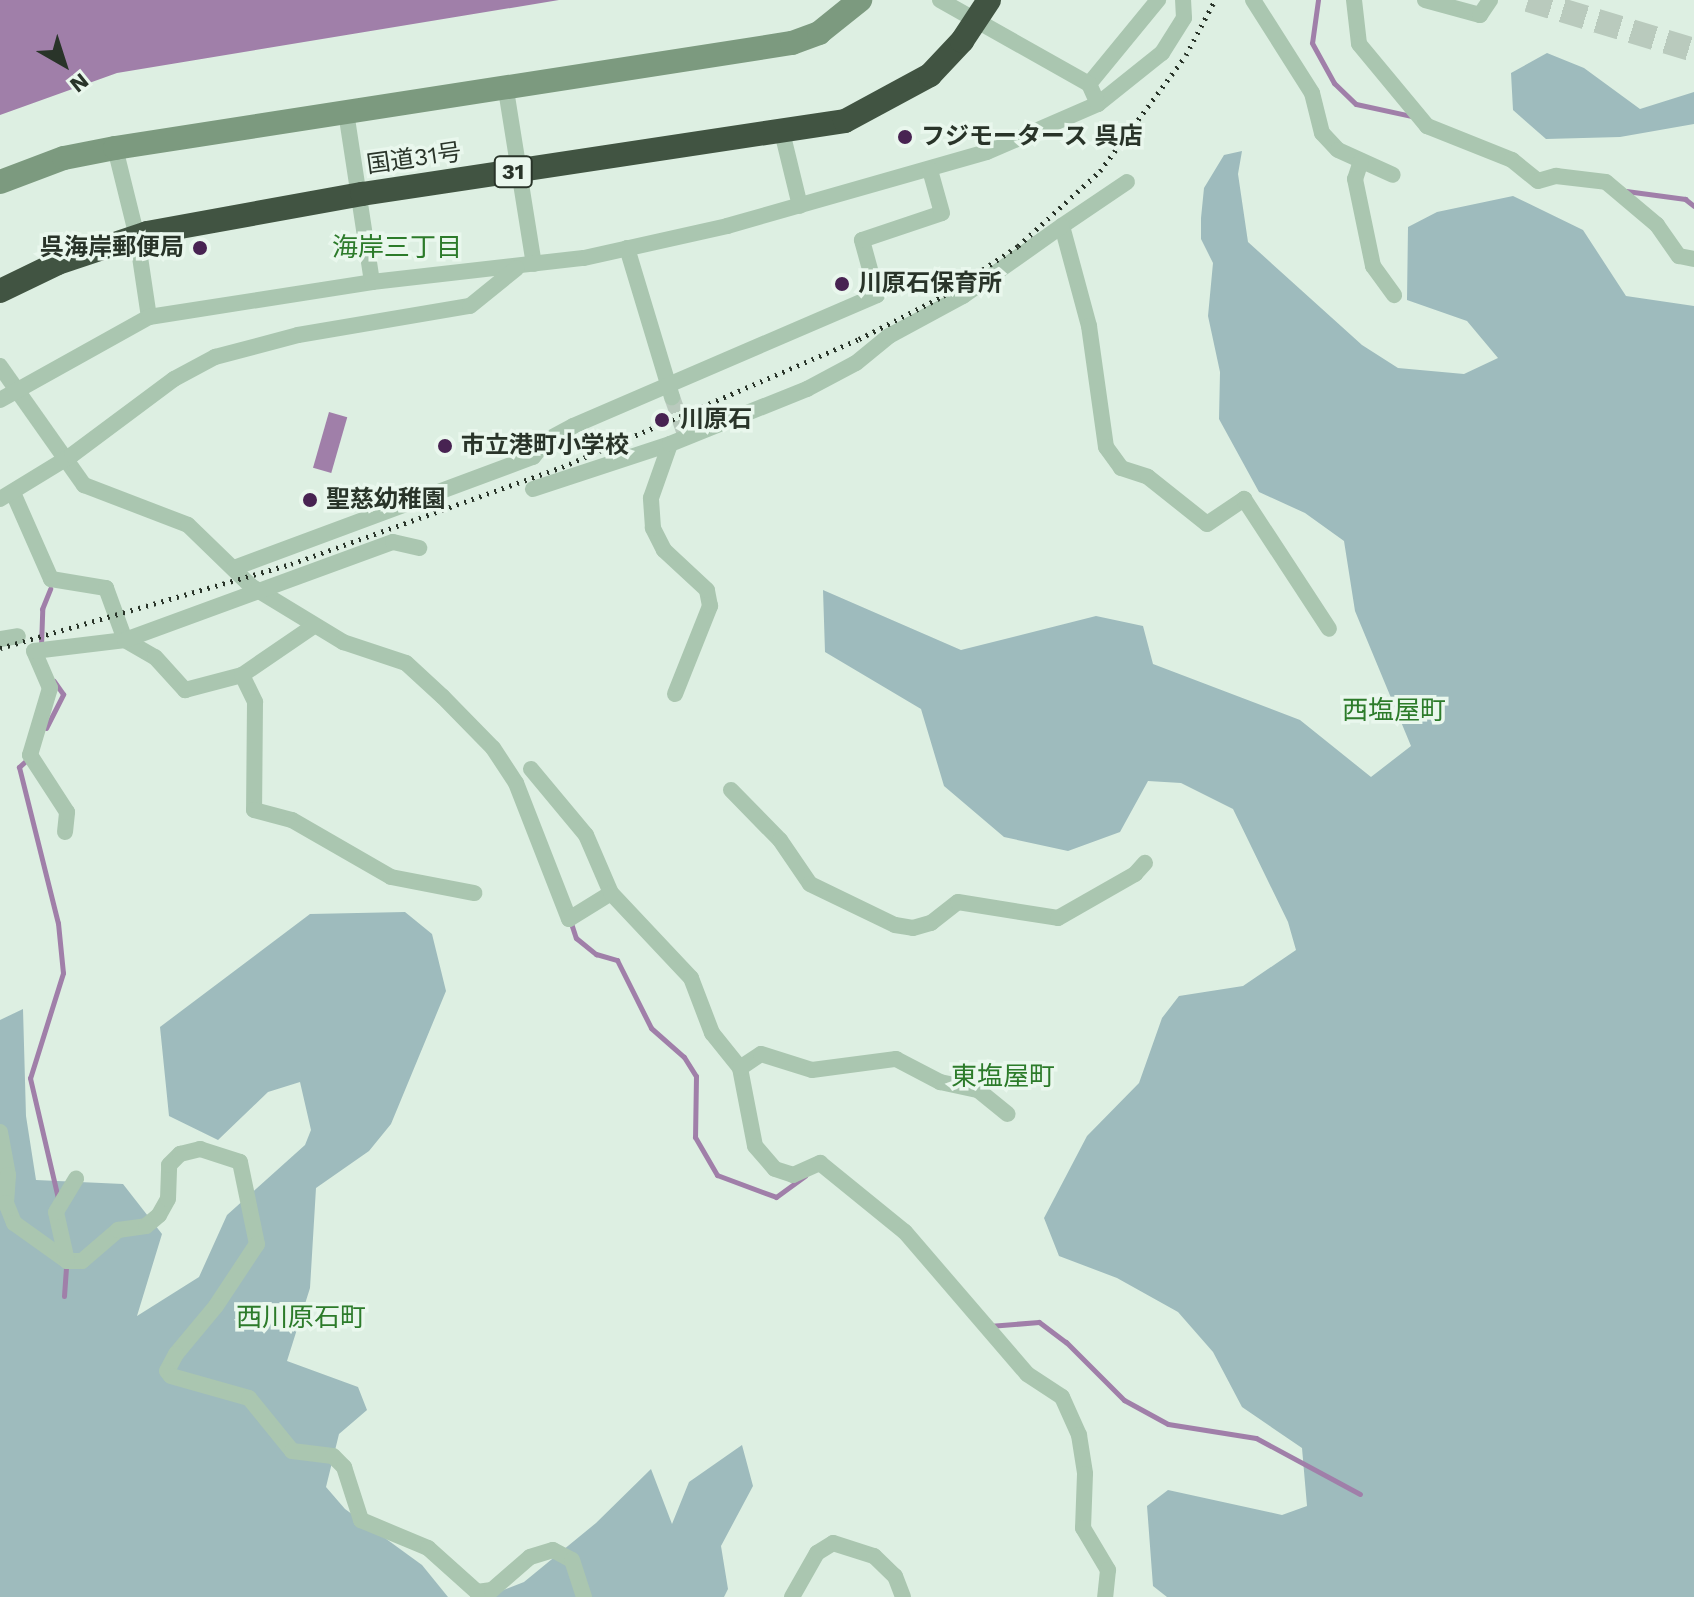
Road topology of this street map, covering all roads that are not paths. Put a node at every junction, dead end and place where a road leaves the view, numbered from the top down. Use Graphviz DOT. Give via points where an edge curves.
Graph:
graph roads {
  1 [pos="860,0"];
  2 [pos="940,0"];
  3 [pos="1183,0"];
  4 [pos="1253,0"];
  5 [pos="1354,0"];
  6 [pos="1425,0"];
  7 [pos="1490,0"];
  8 [pos="1154,1"];
  9 [pos="983,10"];
  10 [pos="1089,84"];
  11 [pos="506,90"];
  12 [pos="1098,104"];
  13 [pos="346,112"];
  14 [pos="782,132"];
  15 [pos="115,148"];
  16 [pos="1361,161"];
  17 [pos="930,170"];
  18 [pos="522,171"];
  19 [pos="1393,175"];
  20 [pos="0,182"];
  21 [pos="1127,182"];
  22 [pos="362,194"];
  23 [pos="800,206"];
  24 [pos="1062,226"];
  25 [pos="137,237"];
  26 [pos="627,248"];
  27 [pos="1694,259"];
  28 [pos="526,266"];
  29 [pos="372,282"];
  30 [pos="0,291"];
  31 [pos="1394,295"];
  32 [pos="149,317"];
  33 [pos="0,366"];
  34 [pos="19,390"];
  35 [pos="670,391"];
  36 [pos="0,400"];
  37 [pos="670,444"];
  38 [pos="64,459"];
  39 [pos="533,489"];
  40 [pos="7,497"];
  41 [pos="419,548"];
  42 [pos="234,568"];
  43 [pos="262,591"];
  44 [pos="315,625"];
  45 [pos="1329,629"];
  46 [pos="18,636"];
  47 [pos="0,639"];
  48 [pos="125,640"];
  49 [pos="242,675"];
  50 [pos="675,694"];
  51 [pos="531,769"];
  52 [pos="731,790"];
  53 [pos="65,832"];
  54 [pos="1145,863"];
  55 [pos="474,893"];
  56 [pos="611,893"];
  57 [pos="740,1068"];
  58 [pos="1008,1114"];
  59 [pos="0,1132"];
  60 [pos="76,1179"];
  61 [pos="67,1261"];
  62 [pos="584,1597"];
  63 [pos="792,1597"];
  64 [pos="903,1597"];
  65 [pos="1105,1597"];
  1 -- 11 [label="street" via="819,33 792,43"];
  2 -- 9 [label="street"];
  3 -- 12 [label="street" via="1184,18 1162,53"];
  4 -- 16 [label="street" via="1312,93 1322,133"];
  5 -- 27 [label="street" via="1359,44 1420,117 1512,160 1538,181 1556,176 1614,190 1657,225 1679,256"];
  6 -- 7 [label="street" via="1480,15"];
  8 -- 10 [label="street"];
  9 -- 10 [label="street"];
  9 -- 14 [label="highway, 国道31号 / 31" via="913,88 845,121"];
  10 -- 12 [label="street"];
  11 -- 13 [label="street"];
  11 -- 18 [label="street"];
  12 -- 17 [label="street" via="987,152"];
  13 -- 15 [label="street"];
  13 -- 22 [label="street"];
  14 -- 18 [label="highway, 国道31号 / 31"];
  14 -- 23 [label="street"];
  15 -- 20 [label="street" via="64,158"];
  15 -- 25 [label="street"];
  16 -- 19 [label="street"];
  16 -- 31 [label="street" via="1355,179 1373,266"];
  17 -- 23 [label="street"];
  17 -- 35 [label="street" via="942,213 862,240 877,295"];
  18 -- 22 [label="highway, 国道31号 / 31"];
  18 -- 28 [label="street"];
  21 -- 24 [label="street"];
  22 -- 25 [label="highway, 国道31号 / 31"];
  22 -- 29 [label="street"];
  23 -- 26 [label="street"];
  24 -- 37 [label="street" via="963,296 882,340 856,363 807,389"];
  24 -- 45 [label="street" via="1089,326 1099,413 1114,461 1148,477 1207,524 1244,499"];
  25 -- 30 [label="highway, 国道31号 / 31" via="58,263"];
  25 -- 32 [label="street"];
  26 -- 28 [label="street"];
  26 -- 35 [label="street"];
  28 -- 29 [label="street"];
  28 -- 38 [label="street" via="470,306 298,335 215,357 140,402"];
  29 -- 32 [label="street"];
  32 -- 34 [label="street"];
  33 -- 34 [label="street"];
  34 -- 36 [label="street"];
  34 -- 38 [label="street"];
  35 -- 42 [label="street" via="547,440 533,457"];
  37 -- 39 [label="street"];
  37 -- 50 [label="street" via="651,498 653,528 664,550 707,590 710,606"];
  38 -- 40 [label="street"];
  38 -- 42 [label="street" via="96,492 188,525"];
  40 -- 48 [label="street" via="51,579 106,588"];
  41 -- 43 [label="street" via="393,542"];
  42 -- 43 [label="street"];
  43 -- 44 [label="street"];
  43 -- 48 [label="street"];
  44 -- 49 [label="street"];
  44 -- 56 [label="street" via="343,642 406,663 493,748 516,783 569,919"];
  46 -- 47 [label="street"];
  48 -- 49 [label="street" via="155,657 185,690"];
  48 -- 53 [label="street" via="34,651 50,688 30,755 67,812"];
  49 -- 55 [label="street" via="255,702 254,810 292,820 391,877"];
  51 -- 56 [label="street" via="586,835"];
  52 -- 54 [label="street" via="780,840 810,884 895,925 931,923 958,902 1058,918"];
  56 -- 57 [label="street" via="691,978 712,1033"];
  57 -- 58 [label="street" via="761,1054 812,1070 896,1059 940,1082 978,1090"];
  57 -- 65 [label="street" via="755,1146 775,1169 793,1175 820,1163 905,1232 1027,1374 1062,1397 1079,1435 1085,1474 1083,1528 1108,1570"];
  59 -- 61 [label="street" via="8,1175 6,1203 14,1223"];
  60 -- 61 [label="street" via="56,1212"];
  61 -- 62 [label="street" via="82,1261 118,1230 146,1226 159,1215 168,1199 169,1165 180,1154 200,1149 240,1162 257,1244 167,1371 249,1398 292,1451 333,1456 344,1467 361,1520 428,1548 477,1592 492,1590 530,1557 553,1550 572,1560"];
  63 -- 64 [label="street" via="817,1553 833,1543 874,1556 895,1576"];
}
